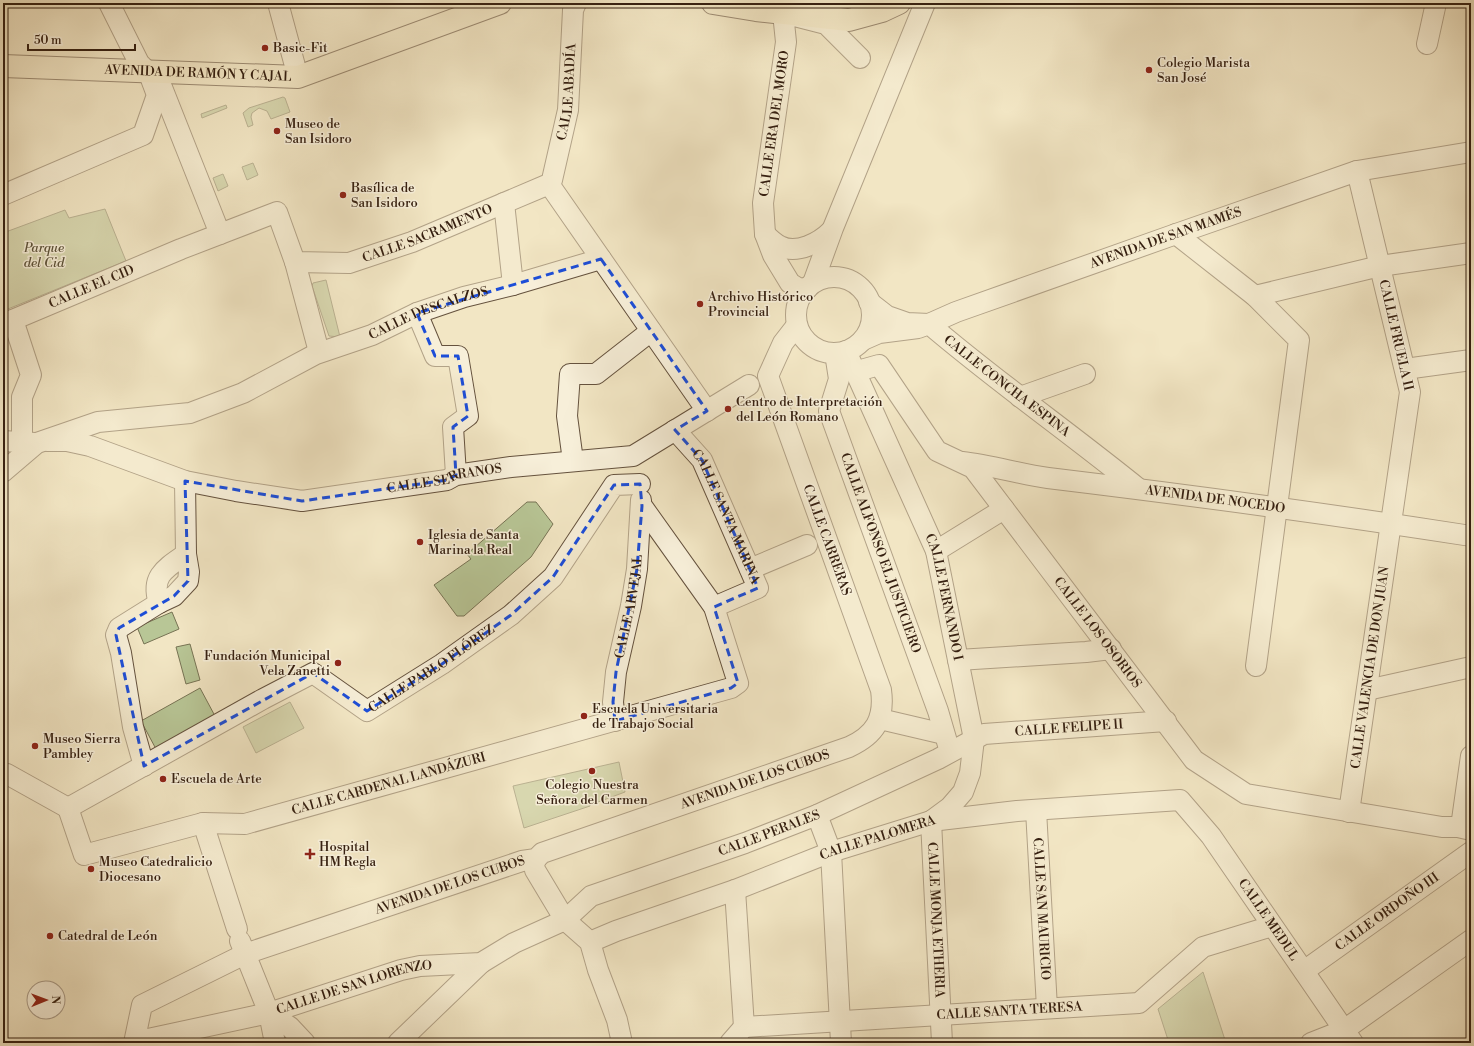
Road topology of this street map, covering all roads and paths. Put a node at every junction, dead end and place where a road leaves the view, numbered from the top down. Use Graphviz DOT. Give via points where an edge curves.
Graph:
graph roads {
  1 [pos="109,3"];
  2 [pos="278,3"];
  3 [pos="500,3"];
  4 [pos="576,3"];
  5 [pos="713,3"];
  6 [pos="924,3"];
  7 [pos="1436,3"];
  8 [pos="890,7"];
  9 [pos="783,13"];
  10 [pos="1427,44"];
  11 [pos="860,58"];
  12 [pos="3,66"];
  13 [pos="148,73"];
  14 [pos="298,77"];
  15 [pos="1471,152"];
  16 [pos="1357,172"];
  17 [pos="551,182"];
  18 [pos="3,195"];
  19 [pos="504,203"];
  20 [pos="831,230"];
  21 [pos="220,234"];
  22 [pos="765,234"];
  23 [pos="1176,234"];
  24 [pos="1471,253"];
  25 [pos="295,262"];
  26 [pos="604,264"];
  27 [pos="1380,266"];
  28 [pos="841,278"];
  29 [pos="513,285"];
  30 [pos="815,287"];
  31 [pos="1255,296"];
  32 [pos="869,302"];
  33 [pos="417,313"];
  34 [pos="8,322"];
  35 [pos="929,324"];
  36 [pos="798,325"];
  37 [pos="651,331"];
  38 [pos="863,340"];
  39 [pos="811,344"];
  40 [pos="319,352"];
  41 [pos="840,352"];
  42 [pos="1471,360"];
  43 [pos="1405,369"];
  44 [pos="854,372"];
  45 [pos="1085,374"];
  46 [pos="761,377"];
  47 [pos="1020,397"];
  48 [pos="701,403"];
  49 [pos="675,430"];
  50 [pos="27,442"];
  51 [pos="633,456"];
  52 [pos="957,460"];
  53 [pos="572,461"];
  54 [pos="3,472"];
  55 [pos="456,475"];
  56 [pos="1025,475"];
  57 [pos="185,481"];
  58 [pos="1139,488"];
  59 [pos="641,493"];
  60 [pos="1001,506"];
  61 [pos="1278,507"];
  62 [pos="1391,523"];
  63 [pos="1471,536"];
  64 [pos="808,545"];
  65 [pos="936,551"];
  66 [pos="186,554"];
  67 [pos="750,569"];
  68 [pos="158,603"];
  69 [pos="714,607"];
  70 [pos="1111,649"];
  71 [pos="958,660"];
  72 [pos="1256,666"];
  73 [pos="1471,667"];
  74 [pos="1367,690"];
  75 [pos="880,719"];
  76 [pos="615,721"];
  77 [pos="1166,721"];
  78 [pos="974,739"];
  79 [pos="947,743"];
  80 [pos="1471,756"];
  81 [pos="144,766"];
  82 [pos="4,772"];
  83 [pos="68,808"];
  84 [pos="1036,810"];
  85 [pos="957,811"];
  86 [pos="1349,812"];
  87 [pos="817,815"];
  88 [pos="931,820"];
  89 [pos="203,823"];
  90 [pos="1464,828"];
  91 [pos="831,852"];
  92 [pos="1471,852"];
  93 [pos="536,860"];
  94 [pos="735,890"];
  95 [pos="565,920"];
  96 [pos="1272,926"];
  97 [pos="240,940"];
  98 [pos="1471,940"];
  99 [pos="590,942"];
  100 [pos="481,962"];
  101 [pos="1304,971"];
  102 [pos="1047,1008"];
  103 [pos="269,1014"];
  104 [pos="940,1015"];
  105 [pos="840,1022"];
  106 [pos="744,1027"];
  107 [pos="1349,1036"];
  108 [pos="135,1040"];
  109 [pos="275,1043"];
  110 [pos="305,1043"];
  111 [pos="398,1043"];
  112 [pos="622,1043"];
  113 [pos="730,1043"];
  114 [pos="841,1043"];
  115 [pos="942,1043"];
  116 [pos="1311,1043"];
  1 -- 13 [label="street" via="139,64"];
  2 -- 14 [label="street"];
  3 -- 14 [label="main road, AVENIDA DE RAMÓN Y CAJAL"];
  4 -- 17 [label="street, CALLE ABADÍA" via="573,10 568,110"];
  5 -- 9 [label="main road"];
  6 -- 20 [label="street"];
  7 -- 10 [label="street"];
  8 -- 9 [label="main road" via="849,20"];
  9 -- 11 [label="street" via="826,24"];
  9 -- 22 [label="street, CALLE ERA DEL MORO" via="786,42 763,203"];
  12 -- 13 [label="main road, AVENIDA DE RAMÓN Y CAJAL"];
  13 -- 14 [label="main road, AVENIDA DE RAMÓN Y CAJAL"];
  13 -- 18 [label="street" via="157,95 144,135"];
  13 -- 21 [label="street" via="161,85"];
  15 -- 16 [label="street, AVENIDA DE SAN MAMÉS"];
  16 -- 23 [label="street, AVENIDA DE SAN MAMÉS"];
  16 -- 27 [label="street, CALLE FRUELA II"];
  17 -- 19 [label="street, CALLE SACRAMENTO"];
  17 -- 26 [label="street"];
  19 -- 25 [label="street, CALLE SACRAMENTO" via="412,242 349,264"];
  19 -- 29 [label="street"];
  20 -- 22 [label="street" via="821,241 798,249 781,247"];
  20 -- 28 [label="street" via="828,250 833,267"];
  20 -- 30 [label="street"];
  21 -- 25 [label="street, CALLE EL CID" via="277,212"];
  21 -- 34 [label="street, CALLE EL CID"];
  22 -- 30 [label="street, CALLE ERA DEL MORO" via="773,255 790,283 798,288"];
  23 -- 31 [label="street"];
  23 -- 35 [label="street, AVENIDA DE SAN MAMÉS" via="956,312"];
  24 -- 27 [label="street"];
  25 -- 40 [label="street"];
  26 -- 29 [label="street, CALLE DESCALZOS"];
  26 -- 37 [label="street"];
  27 -- 31 [label="street"];
  27 -- 43 [label="street, CALLE FRUELA II"];
  28 -- 30 [label="street" via="822,279"];
  28 -- 32 [label="street" via="858,286"];
  29 -- 33 [label="street, CALLE DESCALZOS" via="464,297"];
  30 -- 36 [label="street" via="800,298 796,309"];
  31 -- 61 [label="street" via="1299,340"];
  32 -- 35 [label="street, AVENIDA DE SAN MAMÉS" via="897,321"];
  32 -- 38 [label="street" via="871,322"];
  33 -- 40 [label="street, CALLE DESCALZOS" via="372,335"];
  33 -- 55 [label="street" via="435,356 458,356 468,416 453,428"];
  34 -- 50 [label="street" via="31,375 22,397"];
  35 -- 38 [label="street" via="879,333"];
  35 -- 47 [label="street, CALLE CONCHA ESPINA"];
  36 -- 39 [label="street" via="803,338"];
  36 -- 46 [label="street"];
  37 -- 48 [label="street"];
  37 -- 53 [label="street" via="596,374 570,374 568,416"];
  38 -- 41 [label="street" via="857,346"];
  39 -- 41 [label="street" via="816,348"];
  39 -- 46 [label="street, CALLE SERRANOS"];
  40 -- 50 [label="street, CALLE DESCALZOS" via="243,393 190,413 98,422"];
  41 -- 44 [label="street, CALLE FERNANDO I"];
  41 -- 79 [label="street, CALLE ALFONSO EL JUSTICIERO" via="839,379 829,412 938,711"];
  42 -- 43 [label="street"];
  43 -- 62 [label="street, CALLE FRUELA II" via="1410,392"];
  44 -- 52 [label="street, CALLE LOS OSORIOS" via="880,364 937,451"];
  44 -- 65 [label="street, CALLE FERNANDO I"];
  45 -- 47 [label="street"];
  46 -- 48 [label="street, CALLE SERRANOS" via="729,397"];
  46 -- 75 [label="street, CALLE CARRERAS" via="877,679 883,702"];
  47 -- 58 [label="street, CALLE CONCHA ESPINA"];
  48 -- 49 [label="street, CALLE SERRANOS"];
  49 -- 51 [label="street, CALLE SERRANOS"];
  49 -- 67 [label="street, CALLE SANTA MARINA" via="702,460"];
  50 -- 54 [label="street"];
  50 -- 57 [label="street, CALLE SERRANOS" via="67,441 90,446"];
  51 -- 53 [label="street, CALLE SERRANOS"];
  51 -- 59 [label="street, CALLE ARVEJAL" via="639,466"];
  52 -- 56 [label="street, AVENIDA DE NOCEDO"];
  52 -- 60 [label="street, CALLE LOS OSORIOS" via="974,468"];
  53 -- 55 [label="street, CALLE SERRANOS"];
  55 -- 57 [label="street, CALLE SERRANOS" via="448,480 302,501"];
  56 -- 58 [label="street, AVENIDA DE NOCEDO"];
  56 -- 60 [label="street" via="1012,480 1002,493"];
  57 -- 66 [label="street"];
  58 -- 61 [label="street, AVENIDA DE NOCEDO"];
  59 -- 69 [label="street"];
  59 -- 76 [label="street, CALLE ARVEJAL" via="634,584 616,672 613,702"];
  59 -- 81 [label="street, CALLE PABLO FLÓREZ" via="614,485 553,577 511,615 442,664 367,711 313,673"];
  60 -- 65 [label="street"];
  60 -- 70 [label="street, CALLE LOS OSORIOS"];
  61 -- 62 [label="street, AVENIDA DE NOCEDO"];
  61 -- 72 [label="street"];
  62 -- 63 [label="street, AVENIDA DE NOCEDO"];
  62 -- 74 [label="street, CALLE VALENCIA DE DON JUAN"];
  64 -- 67 [label="street"];
  65 -- 71 [label="street, CALLE FERNANDO I"];
  66 -- 68 [label="street" via="164,569 156,582 155,593"];
  66 -- 68 [label="street" via="188,581 174,596"];
  67 -- 69 [label="street, CALLE SANTA MARINA" via="758,588"];
  68 -- 81 [label="street" via="119,628 116,635 122,653 133,727"];
  69 -- 76 [label="street, CALLE CARDENAL LANDÁZURI" via="738,683 731,688"];
  70 -- 71 [label="street"];
  70 -- 77 [label="street, CALLE LOS OSORIOS"];
  71 -- 78 [label="street, CALLE FERNANDO I"];
  73 -- 74 [label="street"];
  74 -- 86 [label="street, CALLE VALENCIA DE DON JUAN"];
  75 -- 79 [label="street"];
  75 -- 93 [label="street, AVENIDA DE LOS CUBOS" via="872,732 862,741 849,747 542,853"];
  76 -- 89 [label="street, CALLE CARDENAL LANDÁZURI" via="245,824"];
  77 -- 78 [label="street, CALLE FELIPE II" via="984,734"];
  77 -- 86 [label="street, CALLE LOS OSORIOS" via="1198,762 1246,794"];
  78 -- 79 [label="street, CALLE PERALES"];
  78 -- 85 [label="street, CALLE FERNANDO I" via="970,773"];
  79 -- 87 [label="street, CALLE PERALES" via="899,778"];
  80 -- 90 [label="street" via="1463,810"];
  81 -- 83 [label="street, CALLE PABLO FLÓREZ"];
  82 -- 83 [label="street"];
  83 -- 89 [label="street, CALLE CARDENAL LANDÁZURI" via="84,855"];
  84 -- 85 [label="street"];
  84 -- 96 [label="street, CALLE MEDUL" via="1180,800 1211,836"];
  84 -- 102 [label="street, CALLE SAN MAURICIO"];
  85 -- 88 [label="street, CALLE FERNANDO I"];
  86 -- 90 [label="street" via="1442,827"];
  87 -- 91 [label="street"];
  87 -- 95 [label="street, CALLE PERALES" via="745,843 591,896"];
  88 -- 91 [label="street, CALLE PALOMERA"];
  88 -- 104 [label="street, CALLE MONJA ETHERIA"];
  89 -- 97 [label="street"];
  91 -- 94 [label="street, CALLE PALOMERA"];
  91 -- 105 [label="street"];
  92 -- 101 [label="street, CALLE ORDOÑO III"];
  93 -- 95 [label="street" via="535,870"];
  93 -- 97 [label="street, AVENIDA DE LOS CUBOS" via="522,861"];
  94 -- 99 [label="street, CALLE PALOMERA"];
  94 -- 106 [label="street"];
  95 -- 99 [label="street"];
  95 -- 100 [label="street, CALLE DE SAN LORENZO" via="514,943"];
  96 -- 101 [label="street, CALLE MEDUL"];
  96 -- 102 [label="street, CALLE SANTA TERESA" via="1203,947 1139,1003"];
  97 -- 103 [label="street"];
  97 -- 108 [label="street, AVENIDA DE LOS CUBOS" via="142,1005"];
  98 -- 107 [label="street"];
  99 -- 112 [label="street" via="617,1020"];
  100 -- 103 [label="street, CALLE DE SAN LORENZO" via="420,966 401,970"];
  100 -- 111 [label="street"];
  101 -- 107 [label="street, CALLE MEDUL"];
  102 -- 104 [label="street, CALLE SANTA TERESA"];
  103 -- 108 [label="street, CALLE DE SAN LORENZO"];
  103 -- 109 [label="street"];
  103 -- 110 [label="street" via="290,1027"];
  104 -- 105 [label="street, CALLE SANTA TERESA"];
  104 -- 115 [label="street, CALLE MONJA ETHERIA"];
  105 -- 106 [label="street, CALLE SANTA TERESA"];
  105 -- 114 [label="street"];
  106 -- 113 [label="street"];
  107 -- 116 [label="street"];
}
